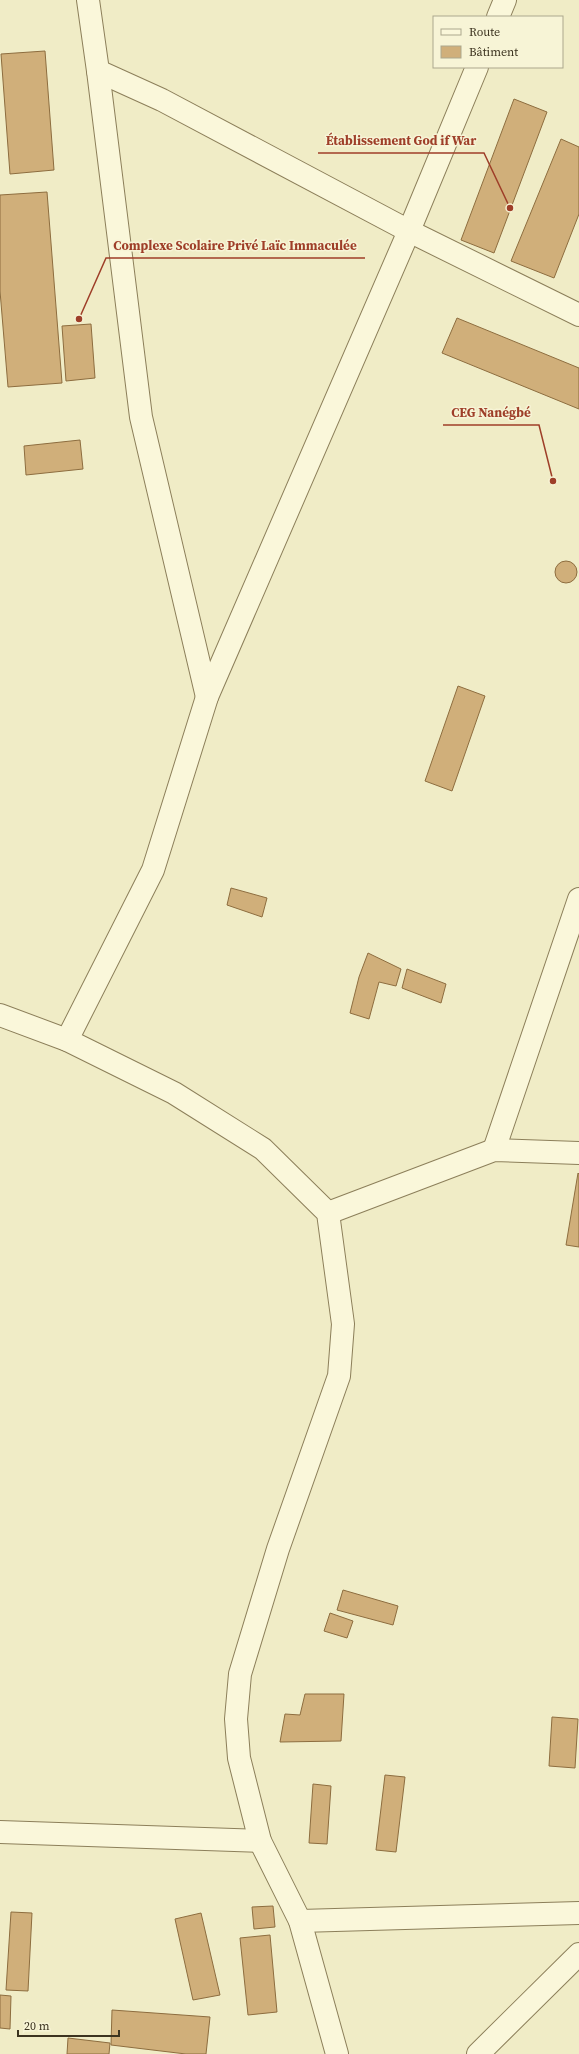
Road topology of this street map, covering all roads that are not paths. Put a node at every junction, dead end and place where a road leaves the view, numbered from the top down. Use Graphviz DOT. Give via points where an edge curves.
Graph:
graph roads {
  1 [pos="88,0"];
  2 [pos="505,0"];
  3 [pos="498,16"];
  4 [pos="477,68"];
  5 [pos="98,71"];
  6 [pos="409,231"];
  7 [pos="579,315"];
  8 [pos="207,698"];
  9 [pos="579,899"];
  10 [pos="0,1015"];
  11 [pos="67,1040"];
  12 [pos="494,1150"];
  13 [pos="579,1153"];
  14 [pos="328,1213"];
  15 [pos="0,1832"];
  16 [pos="260,1841"];
  17 [pos="579,1914"];
  18 [pos="300,1921"];
  19 [pos="579,1954"];
  20 [pos="337,2054"];
  21 [pos="478,2054"];
  1 -- 5 [label="street"];
  2 -- 3 [label="street"];
  4 -- 6 [label="street"];
  5 -- 6 [label="street" via="162,100"];
  5 -- 8 [label="street" via="141,417"];
  6 -- 7 [label="street"];
  6 -- 8 [label="street"];
  8 -- 11 [label="street" via="152,870"];
  9 -- 12 [label="street"];
  10 -- 11 [label="street"];
  11 -- 14 [label="street" via="174,1093 263,1149"];
  12 -- 13 [label="street"];
  12 -- 14 [label="street"];
  14 -- 16 [label="street" via="343,1324 339,1376 278,1549 240,1674 236,1719 239,1758"];
  15 -- 16 [label="street"];
  16 -- 18 [label="street"];
  17 -- 18 [label="street"];
  18 -- 20 [label="street"];
  19 -- 21 [label="street"];
}
